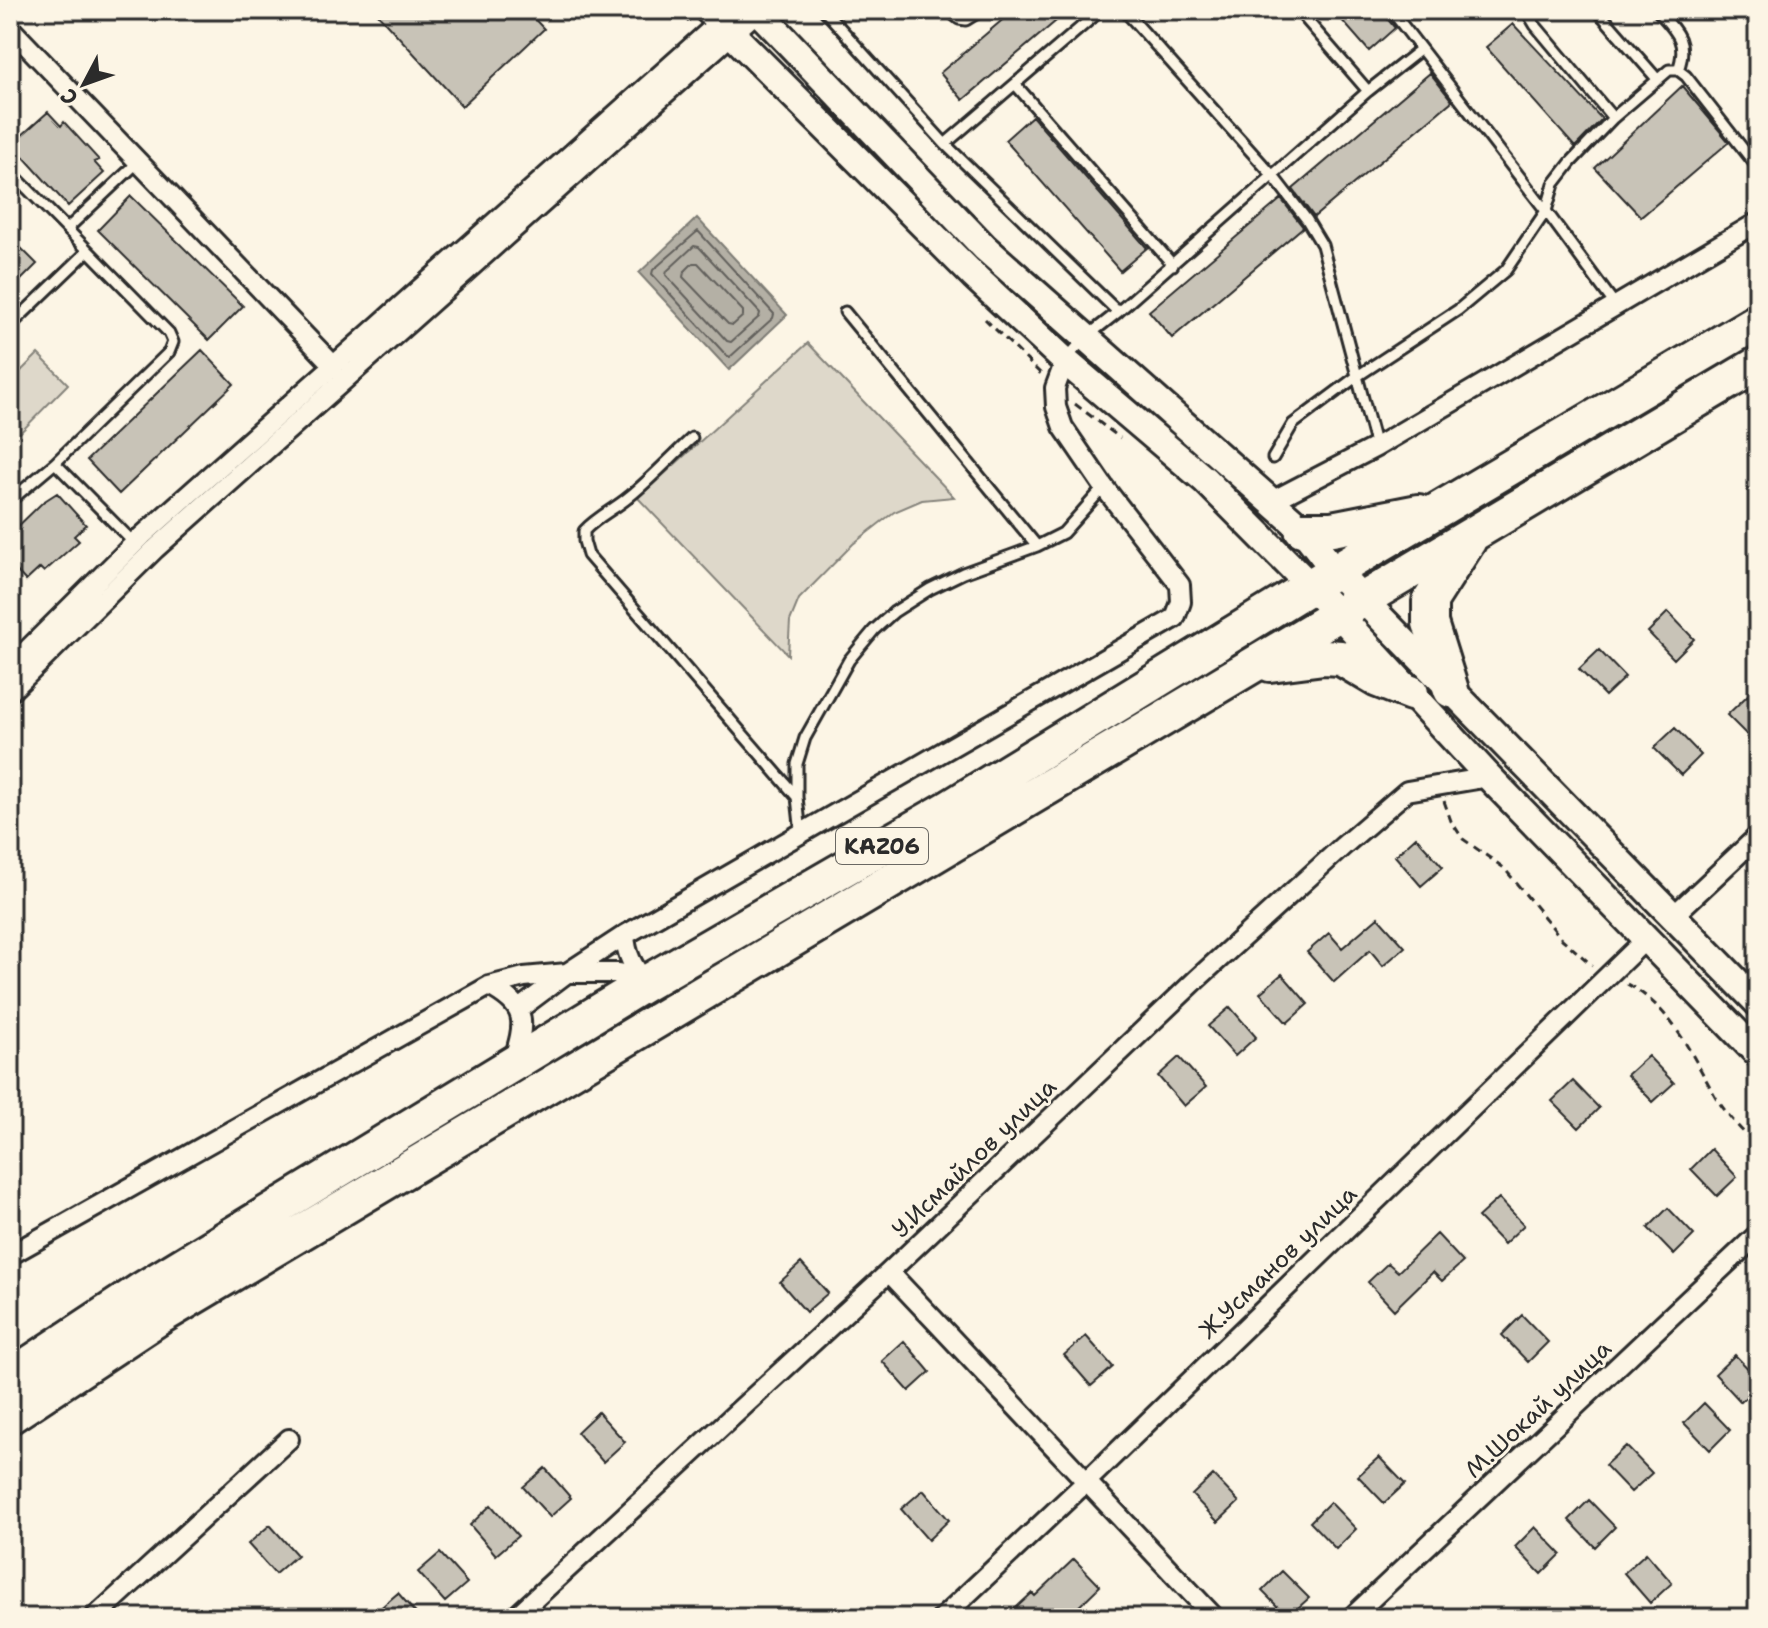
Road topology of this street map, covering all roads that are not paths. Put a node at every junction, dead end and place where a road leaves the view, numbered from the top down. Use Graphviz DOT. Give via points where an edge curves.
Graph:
graph roads {
  1 [pos="824,10"];
  2 [pos="948,10"];
  3 [pos="982,10"];
  4 [pos="1101,10"];
  5 [pos="1124,10"];
  6 [pos="1298,10"];
  7 [pos="1391,10"];
  8 [pos="1530,10"];
  9 [pos="1597,10"];
  10 [pos="1657,10"];
  11 [pos="735,16"];
  12 [pos="10,28"];
  13 [pos="1421,49"];
  14 [pos="1678,70"];
  15 [pos="1658,80"];
  16 [pos="1015,84"];
  17 [pos="1368,91"];
  18 [pos="1613,118"];
  19 [pos="945,144"];
  20 [pos="138,162"];
  21 [pos="1758,168"];
  22 [pos="10,171"];
  23 [pos="1273,176"];
  24 [pos="1546,211"];
  25 [pos="1758,222"];
  26 [pos="67,229"];
  27 [pos="88,251"];
  28 [pos="1173,265"];
  29 [pos="1616,306"];
  30 [pos="845,312"];
  31 [pos="1118,312"];
  32 [pos="1758,321"];
  33 [pos="10,326"];
  34 [pos="1085,338"];
  35 [pos="1065,361"];
  36 [pos="1758,364"];
  37 [pos="334,366"];
  38 [pos="1356,377"];
  39 [pos="692,438"];
  40 [pos="1376,447"];
  41 [pos="1273,458"];
  42 [pos="55,463"];
  43 [pos="1104,487"];
  44 [pos="10,501"];
  45 [pos="1272,501"];
  46 [pos="1447,506"];
  47 [pos="1302,529"];
  48 [pos="1472,535"];
  49 [pos="1037,546"];
  50 [pos="141,551"];
  51 [pos="1323,579"];
  52 [pos="1352,608"];
  53 [pos="10,667"];
  54 [pos="1250,667"];
  55 [pos="1451,690"];
  56 [pos="10,692"];
  57 [pos="1411,693"];
  58 [pos="1489,777"];
  59 [pos="797,797"];
  60 [pos="958,822"];
  61 [pos="801,834"];
  62 [pos="1758,836"];
  63 [pos="1673,916"];
  64 [pos="625,935"];
  65 [pos="1647,938"];
  66 [pos="567,973"];
  67 [pos="646,983"];
  68 [pos="489,986"];
  69 [pos="1758,1003"];
  70 [pos="519,1009"];
  71 [pos="1758,1054"];
  72 [pos="512,1065"];
  73 [pos="1758,1234"];
  74 [pos="11,1253"];
  75 [pos="889,1272"];
  76 [pos="10,1377"];
  77 [pos="10,1416"];
  78 [pos="289,1439"];
  79 [pos="1085,1483"];
  80 [pos="94,1618"];
  81 [pos="514,1618"];
  82 [pos="942,1618"];
  83 [pos="1215,1618"];
  84 [pos="1351,1618"];
  1 -- 19 [label="lane"];
  2 -- 3 [label="lane" via="966,20"];
  4 -- 16 [label="lane"];
  5 -- 23 [label="lane"];
  6 -- 17 [label="lane"];
  7 -- 13 [label="lane"];
  8 -- 18 [label="lane" via="1535,25"];
  9 -- 15 [label="lane"];
  10 -- 14 [label="lane" via="1681,43"];
  11 -- 34 [label="street"];
  11 -- 35 [label="street" via="974,276"];
  11 -- 37 [label="street"];
  11 -- 50 [label="street"];
  12 -- 20 [label="street"];
  13 -- 17 [label="lane"];
  13 -- 24 [label="lane"];
  14 -- 15 [label="lane" via="1669,70"];
  14 -- 21 [label="lane"];
  15 -- 18 [label="lane"];
  16 -- 19 [label="lane"];
  16 -- 28 [label="lane"];
  17 -- 23 [label="lane"];
  18 -- 24 [label="lane" via="1554,184"];
  19 -- 31 [label="lane"];
  20 -- 26 [label="lane"];
  20 -- 37 [label="street"];
  22 -- 26 [label="lane"];
  23 -- 28 [label="lane"];
  23 -- 38 [label="lane" via="1322,245"];
  24 -- 29 [label="lane"];
  24 -- 38 [label="lane" via="1506,270 1458,310"];
  25 -- 29 [label="street"];
  26 -- 27 [label="lane"];
  27 -- 33 [label="lane"];
  27 -- 42 [label="lane" via="173,342 169,352"];
  28 -- 31 [label="lane"];
  29 -- 40 [label="street"];
  30 -- 49 [label="lane"];
  31 -- 34 [label="lane"];
  32 -- 46 [label="highway, KАZ06"];
  34 -- 35 [label="lane"];
  34 -- 45 [label="street"];
  35 -- 43 [label="street" via="1055,388 1056,407 1063,427"];
  35 -- 51 [label="street"];
  36 -- 48 [label="highway, KАZ06"];
  37 -- 50 [label="street"];
  38 -- 40 [label="lane"];
  38 -- 41 [label="lane" via="1293,424"];
  39 -- 59 [label="lane" via="584,531 588,555"];
  40 -- 45 [label="street"];
  42 -- 44 [label="lane"];
  42 -- 50 [label="lane"];
  43 -- 49 [label="lane" via="1063,533"];
  43 -- 61 [label="street" via="1180,585 1175,618"];
  45 -- 47 [label="street"];
  46 -- 47 [label="highway" via="1332,529"];
  46 -- 51 [label="highway, KАZ06"];
  47 -- 51 [label="street"];
  48 -- 52 [label="highway, KАZ06"];
  48 -- 55 [label="highway" via="1430,601 1430,623"];
  49 -- 59 [label="lane" via="930,589 874,630 849,660 805,738 797,764"];
  50 -- 53 [label="street"];
  50 -- 56 [label="street"];
  51 -- 52 [label="street"];
  51 -- 60 [label="highway, KАZ06"];
  52 -- 54 [label="highway, KАZ06"];
  52 -- 55 [label="street"];
  52 -- 57 [label="street"];
  54 -- 57 [label="highway" via="1341,658"];
  54 -- 60 [label="highway, KАZ06"];
  55 -- 63 [label="street"];
  57 -- 58 [label="street"];
  58 -- 65 [label="street"];
  58 -- 75 [label="street, У.Исмайлов улица" via="1407,791 1197,979"];
  59 -- 61 [label="lane"];
  60 -- 67 [label="highway, KАZ06"];
  60 -- 77 [label="highway, KАZ06" via="158,1318"];
  61 -- 64 [label="street"];
  62 -- 63 [label="street"];
  63 -- 69 [label="street"];
  64 -- 66 [label="street"];
  64 -- 67 [label="street" via="630,962"];
  65 -- 71 [label="street"];
  65 -- 79 [label="street, Ж.Усманов улица"];
  66 -- 67 [label="street" via="619,973"];
  66 -- 68 [label="street"];
  66 -- 70 [label="street"];
  67 -- 72 [label="highway, KАZ06"];
  68 -- 70 [label="street" via="509,996"];
  68 -- 74 [label="street"];
  70 -- 72 [label="street" via="523,1027"];
  72 -- 76 [label="highway, KАZ06" via="143,1289"];
  73 -- 84 [label="street, М.Шокай улица"];
  75 -- 79 [label="street"];
  75 -- 81 [label="street, У.Исмайлов улица"];
  78 -- 80 [label="street"];
  79 -- 82 [label="street, Ж.Усманов улица"];
  79 -- 83 [label="street"];
}
